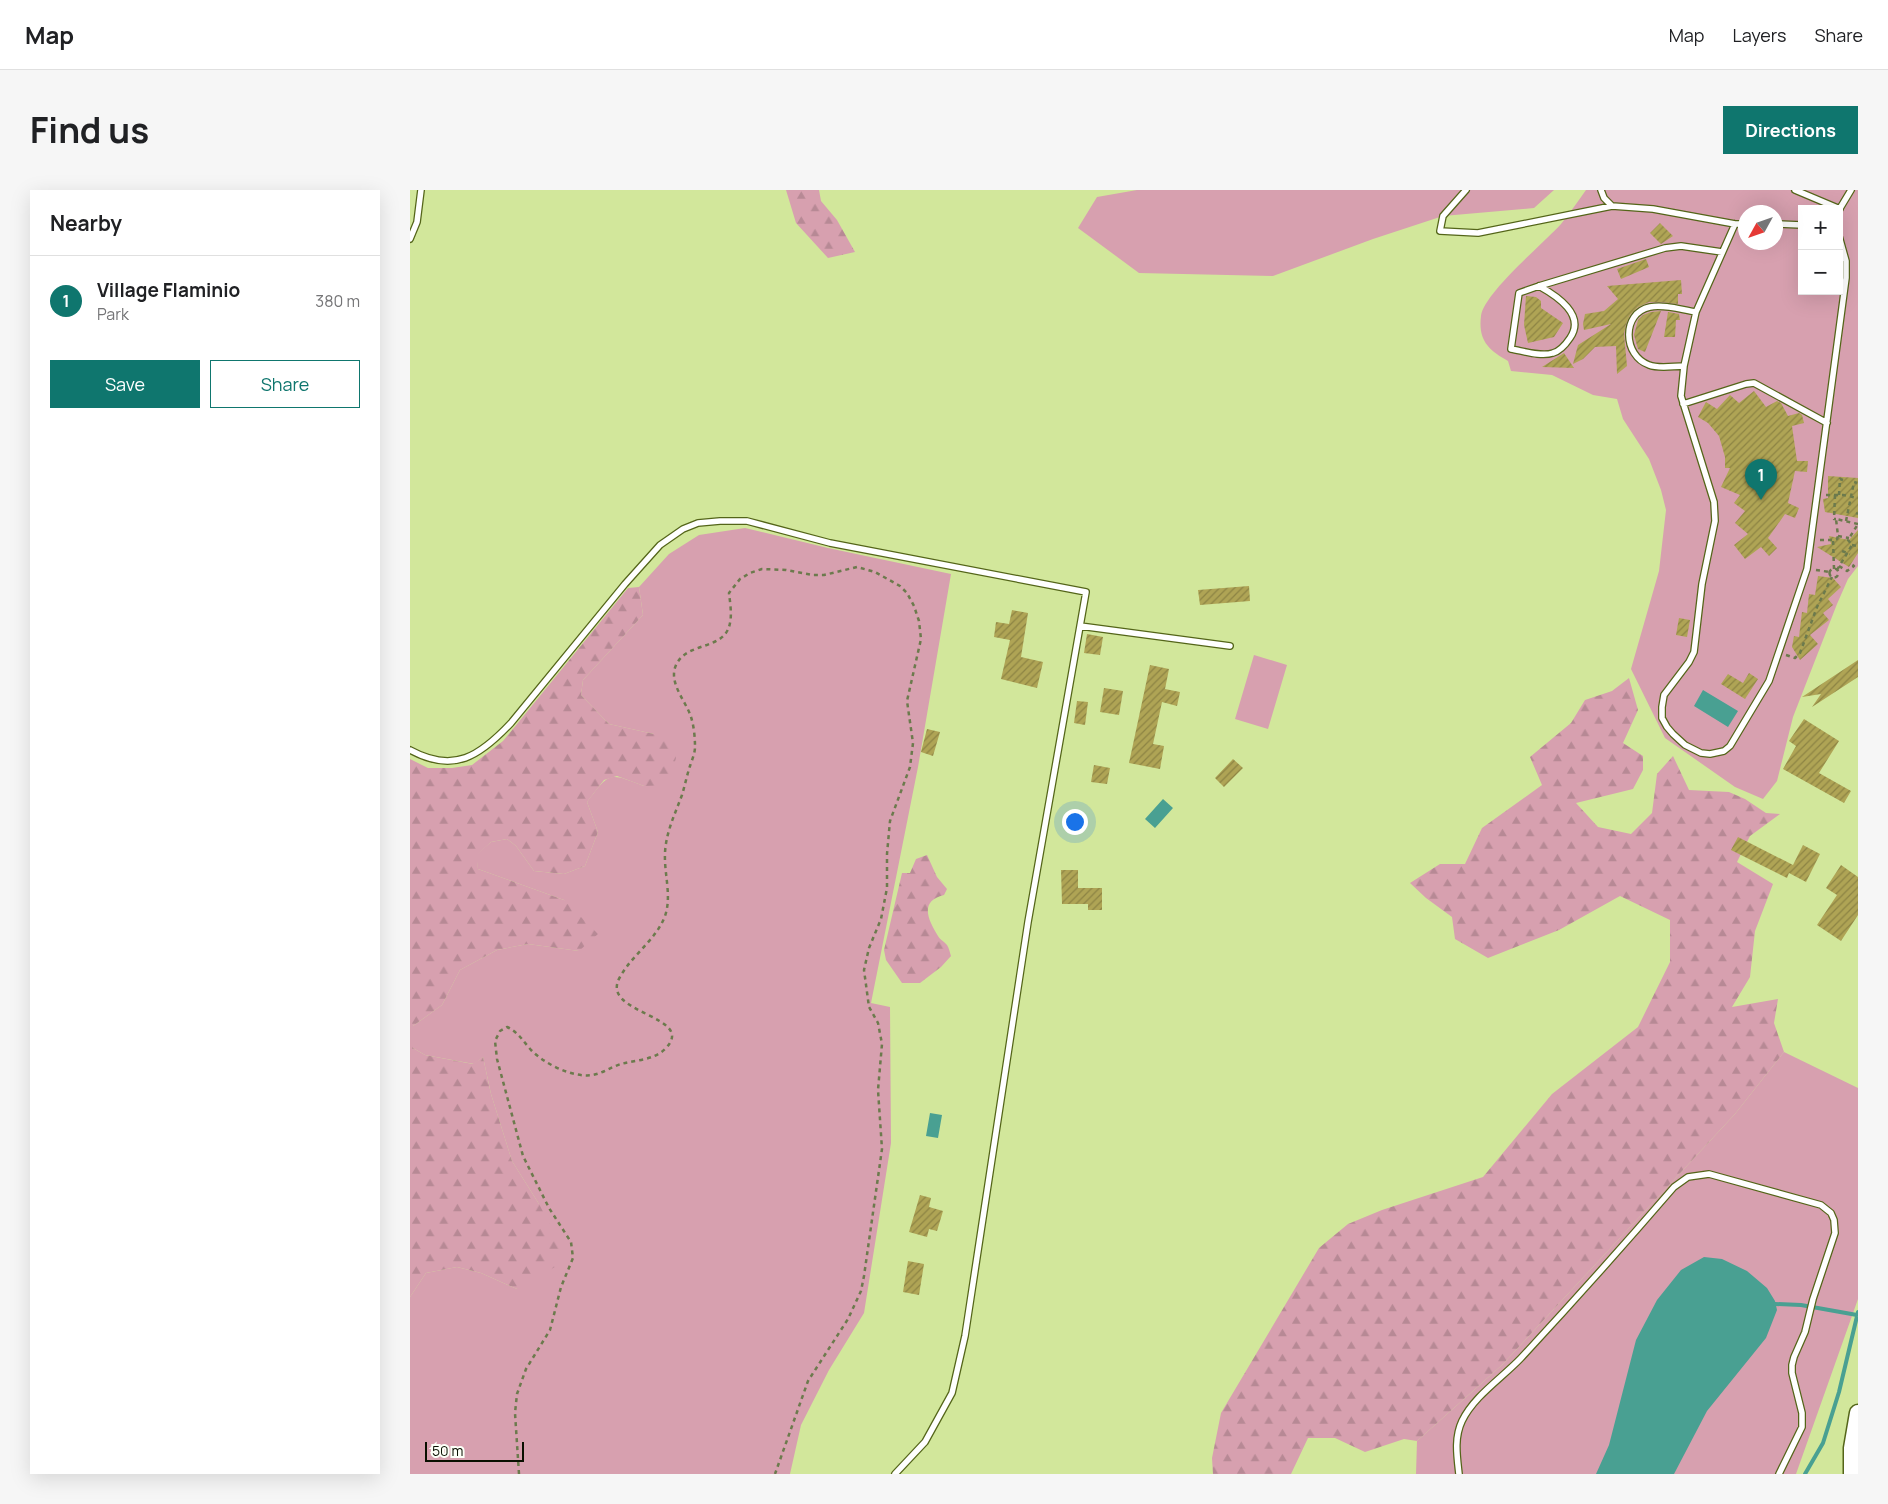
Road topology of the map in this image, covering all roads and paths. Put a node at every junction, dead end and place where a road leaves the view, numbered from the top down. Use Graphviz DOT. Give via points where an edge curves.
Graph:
graph roads {
  1 [pos="421,190"];
  2 [pos="1466,190"];
  3 [pos="1601,190"];
  4 [pos="1796,190"];
  5 [pos="1852,190"];
  6 [pos="1831,205"];
  7 [pos="1843,205"];
  8 [pos="1612,206"];
  9 [pos="1735,224"];
  10 [pos="1783,224"];
  11 [pos="1798,225"];
  12 [pos="410,239"];
  13 [pos="1843,250"];
  14 [pos="1722,252"];
  15 [pos="1539,286"];
  16 [pos="1696,312"];
  17 [pos="1684,366"];
  18 [pos="1683,404"];
  19 [pos="1827,423"];
  20 [pos="1843,480"];
  21 [pos="1858,483"];
  22 [pos="1834,488"];
  23 [pos="1839,488"];
  24 [pos="1848,488"];
  25 [pos="1852,489"];
  26 [pos="1817,494"];
  27 [pos="1837,495"];
  28 [pos="1851,496"];
  29 [pos="1858,498"];
  30 [pos="1844,510"];
  31 [pos="1848,511"];
  32 [pos="1836,519"];
  33 [pos="1846,521"];
  34 [pos="1858,524"];
  35 [pos="1837,533"];
  36 [pos="1812,538"];
  37 [pos="1849,538"];
  38 [pos="1833,541"];
  39 [pos="1838,542"];
  40 [pos="1852,545"];
  41 [pos="1858,546"];
  42 [pos="1834,548"];
  43 [pos="1827,549"];
  44 [pos="1842,551"];
  45 [pos="1849,553"];
  46 [pos="1851,564"];
  47 [pos="1807,568"];
  48 [pos="1837,568"];
  49 [pos="1830,572"];
  50 [pos="1832,577"];
  51 [pos="1830,582"];
  52 [pos="1834,585"];
  53 [pos="1080,626"];
  54 [pos="1230,646"];
  55 [pos="1779,653"];
  56 [pos="410,750"];
  57 [pos="1858,1413"];
  58 [pos="518,1474"];
  59 [pos="775,1474"];
  60 [pos="895,1474"];
  61 [pos="1459,1474"];
  62 [pos="1779,1474"];
  63 [pos="1852,1474"];
  1 -- 12 [label="lane" via="417,222"];
  2 -- 8 [label="lane" via="1443,216 1440,231 1478,233"];
  3 -- 8 [label="lane"];
  4 -- 6 [label="lane"];
  5 -- 7 [label="lane"];
  8 -- 9 [label="lane" via="1653,209"];
  9 -- 14 [label="lane"];
  10 -- 11 [label="lane"];
  13 -- 19 [label="lane" via="1847,273"];
  14 -- 15 [label="lane" via="1681,246 1665,248"];
  14 -- 16 [label="lane"];
  15 -- 15 [label="lane" via="1519,292 1511,350 1552,354 1563,347 1573,334 1574,321 1565,303"];
  16 -- 17 [label="lane"];
  16 -- 17 [label="lane" via="1652,306 1637,316 1629,332 1631,347 1643,362 1653,366"];
  17 -- 18 [label="lane"];
  18 -- 19 [label="lane" via="1754,383"];
  18 -- 55 [label="lane" via="1714,502 1715,521 1702,584 1694,652 1664,695 1662,718 1667,727 1680,741 1701,752 1724,751 1769,681"];
  19 -- 26 [label="lane"];
  20 -- 23 [label="path" via="1840,479"];
  21 -- 25 [label="path" via="1854,482"];
  22 -- 23 [label="path"];
  23 -- 27 [label="path"];
  24 -- 25 [label="path"];
  25 -- 28 [label="path"];
  26 -- 27 [label="path"];
  26 -- 36 [label="lane"];
  27 -- 28 [label="path"];
  27 -- 32 [label="path" via="1833,509"];
  28 -- 29 [label="path"];
  28 -- 31 [label="path"];
  30 -- 31 [label="path"];
  31 -- 33 [label="path"];
  32 -- 33 [label="path"];
  32 -- 35 [label="path"];
  33 -- 34 [label="path"];
  34 -- 37 [label="path"];
  35 -- 37 [label="path"];
  35 -- 38 [label="path" via="1837,539"];
  36 -- 38 [label="path"];
  36 -- 47 [label="lane"];
  37 -- 40 [label="path"];
  38 -- 39 [label="path"];
  38 -- 42 [label="path"];
  40 -- 41 [label="path"];
  40 -- 45 [label="path"];
  42 -- 43 [label="path"];
  42 -- 48 [label="path"];
  44 -- 45 [label="path"];
  45 -- 48 [label="path"];
  46 -- 48 [label="path" via="1854,566 1847,571"];
  47 -- 49 [label="path"];
  47 -- 55 [label="lane"];
  48 -- 49 [label="path"];
  48 -- 50 [label="path" via="1839,574"];
  49 -- 50 [label="path"];
  50 -- 51 [label="path"];
  51 -- 52 [label="path"];
  51 -- 55 [label="path" via="1798,656 1793,658"];
  53 -- 54 [label="lane"];
  53 -- 56 [label="lane" via="1086,592 830,543 747,521 698,523 660,545 492,744 471,756 444,762 425,758"];
  53 -- 60 [label="lane" via="1028,922 965,1336 952,1393 925,1442"];
  57 -- 63 [label="street" via="1852,1448"];
  58 -- 59 [label="path" via="517,1394 526,1369 550,1330 561,1287 573,1258 571,1242 549,1208 523,1156 495,1041 500,1031 507,1027 515,1030 533,1051 556,1067 592,1075 653,1057 671,1043 671,1031 665,1023 622,1001 617,988 619,978 656,931 668,900 665,861 670,825 695,748 692,718 674,677 676,665 684,655 719,640 726,633 730,622 729,593 740,579 750,573 774,568 824,575 858,567 875,572 907,593 919,622 921,639 907,701 913,744 910,767 890,821 887,888 881,919 864,970 869,1007 878,1023 882,1044 878,1090 882,1149 861,1291 848,1319 808,1381"];
  61 -- 62 [label="lane" via="1457,1435 1469,1409 1508,1372 1674,1187 1688,1176 1709,1174 1821,1204 1834,1220 1835,1232 1792,1366 1802,1427"];
}
